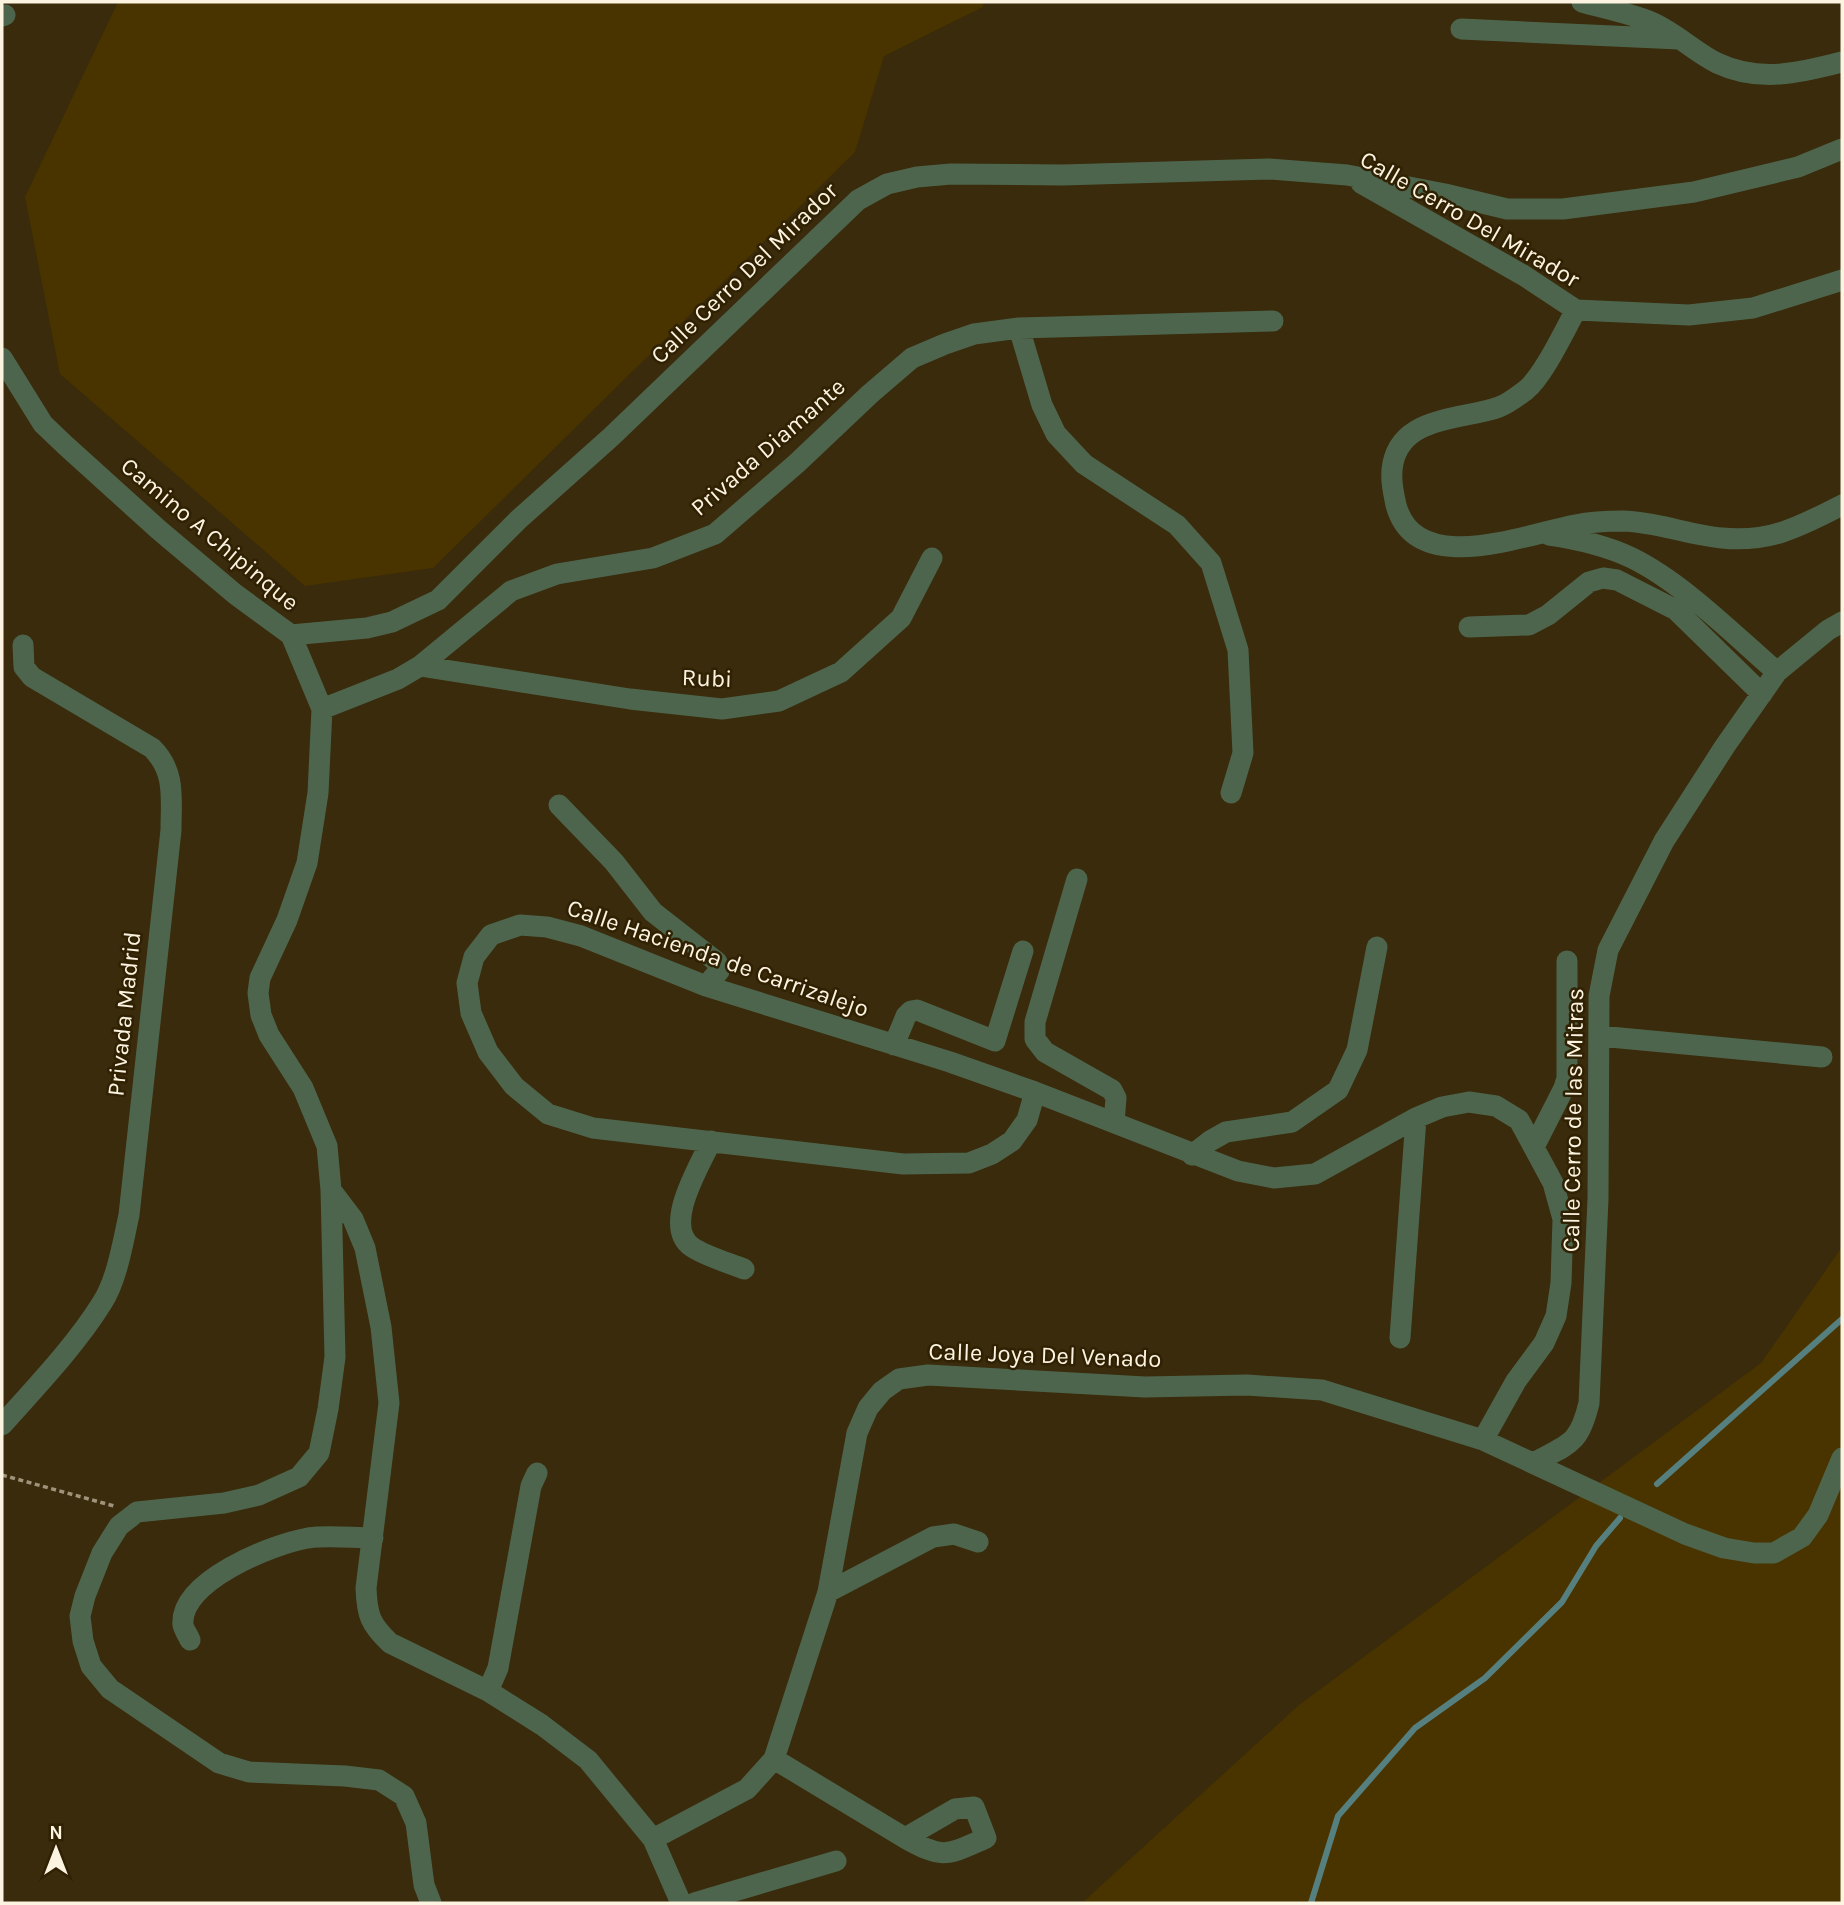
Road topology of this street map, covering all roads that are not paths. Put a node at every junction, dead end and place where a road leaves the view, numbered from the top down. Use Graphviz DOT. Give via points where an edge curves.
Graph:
graph roads {
  1 [pos="1582,2"];
  2 [pos="1461,29"];
  3 [pos="1684,40"];
  4 [pos="1842,62"];
  5 [pos="1842,149"];
  6 [pos="1347,175"];
  7 [pos="1842,280"];
  8 [pos="1576,310"];
  9 [pos="1273,321"];
  10 [pos="1019,328"];
  11 [pos="2,358"];
  12 [pos="1842,505"];
  13 [pos="1540,533"];
  14 [pos="932,558"];
  15 [pos="1842,622"];
  16 [pos="1469,627"];
  17 [pos="291,635"];
  18 [pos="23,645"];
  19 [pos="419,666"];
  20 [pos="1777,673"];
  21 [pos="1762,694"];
  22 [pos="322,709"];
  23 [pos="1231,793"];
  24 [pos="559,805"];
  25 [pos="1077,879"];
  26 [pos="1377,947"];
  27 [pos="1023,951"];
  28 [pos="1567,961"];
  29 [pos="706,986"];
  30 [pos="1599,1036"];
  31 [pos="894,1045"];
  32 [pos="1822,1057"];
  33 [pos="1035,1091"];
  34 [pos="1416,1118"];
  35 [pos="1114,1123"];
  36 [pos="710,1142"];
  37 [pos="1534,1147"];
  38 [pos="1192,1155"];
  39 [pos="331,1190"];
  40 [pos="744,1269"];
  41 [pos="1400,1338"];
  42 [pos="2,1425"];
  43 [pos="1483,1440"];
  44 [pos="1842,1458"];
  45 [pos="1533,1463"];
  46 [pos="537,1473"];
  47 [pos="373,1538"];
  48 [pos="978,1542"];
  49 [pos="828,1592"];
  50 [pos="190,1640"];
  51 [pos="488,1690"];
  52 [pos="774,1759"];
  53 [pos="905,1838"];
  54 [pos="653,1839"];
  55 [pos="836,1861"];
  56 [pos="431,1903"];
  57 [pos="681,1903"];
  58 [pos="694,1903"];
  1 -- 3 [label="street" via="1650,21"];
  2 -- 3 [label="street"];
  3 -- 4 [label="street" via="1716,62 1748,74 1805,72"];
  5 -- 6 [label="street" via="1798,167 1694,192 1563,209 1507,209"];
  6 -- 8 [label="street, Calle Cerro Del Mirador"];
  6 -- 17 [label="street, Calle Cerro Del Mirador" via="1269,169 1062,176 951,174 887,184 858,200 438,600 392,622 367,628"];
  7 -- 8 [label="street" via="1753,308 1689,315"];
  8 -- 13 [label="street" via="1528,389 1501,407 1431,422 1403,441 1393,462 1392,490 1400,519 1419,537 1449,547 1481,547"];
  9 -- 10 [label="street, Privada Diamante"];
  10 -- 19 [label="street, Privada Diamante" via="974,334 912,358 715,534 653,558 557,574 511,591"];
  10 -- 23 [label="street" via="1042,405 1056,434 1084,464 1177,525 1211,563 1238,650 1243,752"];
  11 -- 17 [label="street, Camino A Chipinque" via="43,424 159,530"];
  12 -- 13 [label="street" via="1794,529 1757,539 1721,538 1623,521"];
  13 -- 20 [label="street" via="1581,540 1632,558 1685,593"];
  14 -- 19 [label="street, Rubi" via="901,618 841,673 779,701 722,709"];
  15 -- 20 [label="street, Calle Cerro de las Mitras"];
  16 -- 21 [label="street" via="1529,625 1589,582 1616,580 1676,610"];
  17 -- 22 [label="street, Camino A Chipinque"];
  18 -- 42 [label="street, Privada Madrid" via="24,667 32,677 152,748 163,760 171,780 171,830 129,1215 119,1258 103,1302"];
  19 -- 22 [label="street, Privada Diamante"];
  20 -- 21 [label="street, Calle Cerro de las Mitras"];
  21 -- 30 [label="street, Calle Cerro de las Mitras" via="1664,841 1608,950 1599,996"];
  22 -- 39 [label="street, Camino A Chipinque" via="318,793 307,863 258,993 269,1035 303,1088 327,1146"];
  24 -- 29 [label="street" via="614,862 653,912 717,962 719,971"];
  25 -- 35 [label="street" via="1035,1022 1035,1040 1045,1052 1112,1090 1116,1098"];
  26 -- 38 [label="street" via="1357,1050 1338,1090 1292,1122 1226,1132"];
  27 -- 31 [label="street" via="995,1041 911,1010"];
  28 -- 37 [label="street" via="1567,1078"];
  29 -- 31 [label="street, Calle Hacienda de Carrizalejo"];
  29 -- 36 [label="street, Calle Hacienda de Carrizalejo" via="581,936 520,925 491,935 474,957 467,983 471,1013 488,1052 514,1086 548,1114 593,1128"];
  30 -- 32 [label="street"];
  30 -- 45 [label="street, Calle Cerro de las Mitras" via="1589,1403 1583,1428 1571,1443"];
  31 -- 33 [label="street, Calle Hacienda de Carrizalejo"];
  33 -- 35 [label="street, Calle Hacienda de Carrizalejo"];
  33 -- 36 [label="street, Calle Hacienda de Carrizalejo" via="1027,1119 1012,1142 970,1163 903,1164"];
  34 -- 37 [label="street, Calle Hacienda de Carrizalejo" via="1469,1102 1496,1105 1519,1120"];
  34 -- 38 [label="street, Calle Hacienda de Carrizalejo" via="1315,1174 1274,1178"];
  34 -- 41 [label="street"];
  35 -- 38 [label="street, Calle Hacienda de Carrizalejo"];
  36 -- 40 [label="street" via="682,1208 679,1228 691,1247"];
  37 -- 43 [label="street, Calle Hacienda de Carrizalejo" via="1553,1183 1563,1219 1556,1316"];
  39 -- 47 [label="street" via="353,1219 365,1248 381,1327 389,1403"];
  39 -- 56 [label="street, Camino A Chipinque" via="335,1357 319,1452 299,1477 259,1495 137,1512 119,1526 102,1553 85,1597 80,1616 83,1641 91,1666 110,1689 219,1763 249,1772 379,1780 404,1796 415,1823"];
  43 -- 45 [label="street, Calle Joya Del Venado"];
  43 -- 49 [label="street, Calle Joya Del Venado" via="1309,1388 1145,1387 928,1375 899,1379 868,1408 858,1433"];
  44 -- 45 [label="street, Calle Joya Del Venado" via="1818,1515 1802,1537 1773,1553 1724,1548 1685,1534"];
  46 -- 51 [label="street" via="498,1668"];
  47 -- 50 [label="street" via="309,1538 259,1552 208,1581 184,1612 183,1628"];
  47 -- 51 [label="street" via="367,1613 377,1631 390,1643"];
  48 -- 49 [label="street" via="954,1534 933,1537"];
  49 -- 52 [label="street, Calle Joya Del Venado"];
  51 -- 54 [label="street" via="588,1760"];
  52 -- 53 [label="street"];
  52 -- 54 [label="street, Calle Joya Del Venado" via="747,1789"];
  54 -- 57 [label="street"];
  55 -- 58 [label="street"];
}
